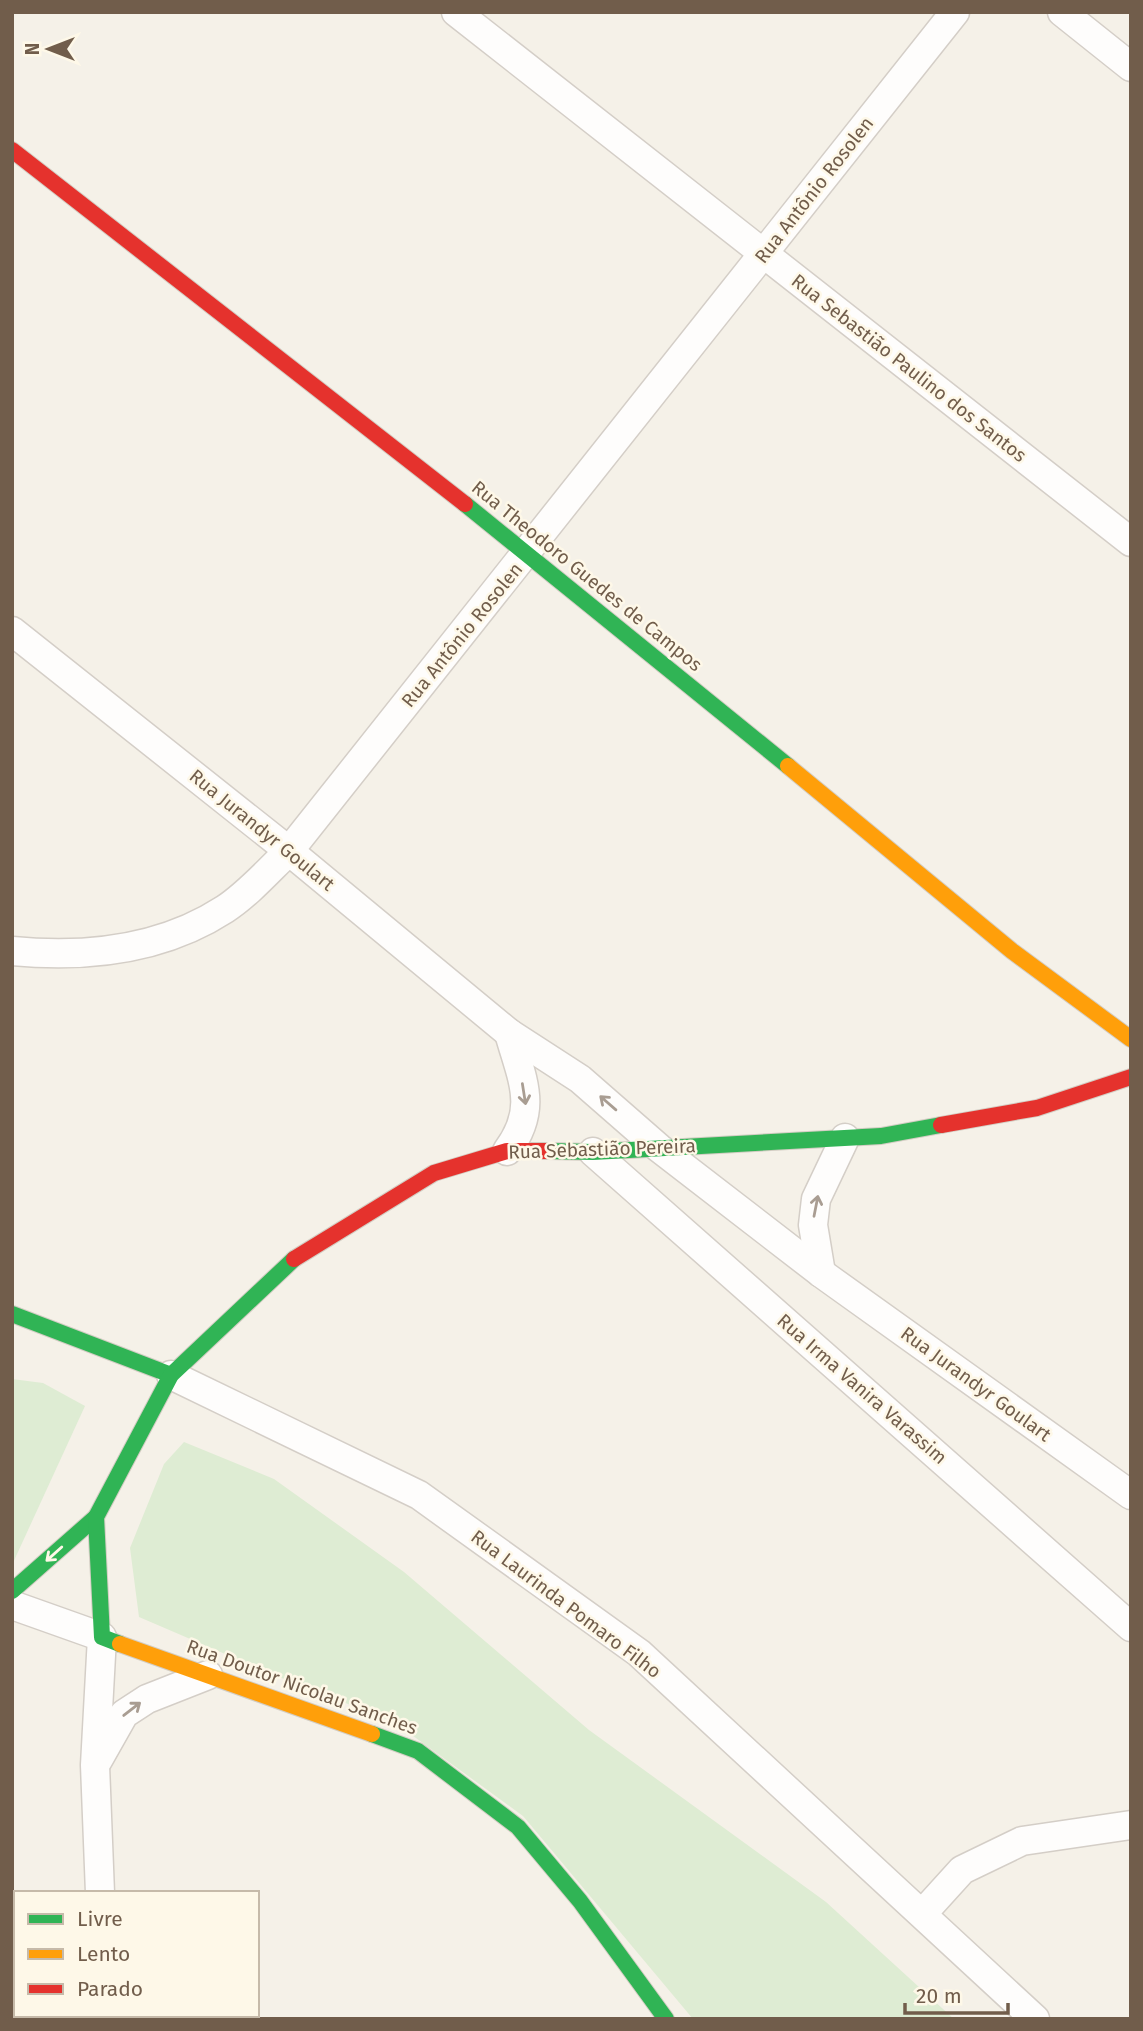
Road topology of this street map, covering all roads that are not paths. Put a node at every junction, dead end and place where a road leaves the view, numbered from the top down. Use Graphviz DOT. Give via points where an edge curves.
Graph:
graph roads {
  1 [pos="456,12"];
  2 [pos="955,12"];
  3 [pos="1062,12"];
  4 [pos="1131,67"];
  5 [pos="12,150"];
  6 [pos="763,254"];
  7 [pos="1131,542"];
  8 [pos="528,553"];
  9 [pos="12,631"];
  10 [pos="289,851"];
  11 [pos="12,951"];
  12 [pos="509,1033"];
  13 [pos="1131,1039"];
  14 [pos="1131,1077"];
  15 [pos="845,1138"];
  16 [pos="659,1148"];
  17 [pos="507,1151"];
  18 [pos="593,1152"];
  19 [pos="821,1273"];
  20 [pos="12,1314"];
  21 [pos="171,1375"];
  22 [pos="1131,1495"];
  23 [pos="96,1517"];
  24 [pos="12,1591"];
  25 [pos="12,1605"];
  26 [pos="1131,1627"];
  27 [pos="102,1637"];
  28 [pos="208,1675"];
  29 [pos="95,1766"];
  30 [pos="1131,1825"];
  31 [pos="100,1891"];
  32 [pos="923,1913"];
  33 [pos="666,2019"];
  34 [pos="1035,2019"];
  1 -- 6 [label="street, Rua Sebastião Paulino dos Santos"];
  2 -- 6 [label="street, Rua Antônio Rosolen"];
  3 -- 4 [label="street"];
  5 -- 8 [label="street, Rua Theodoro Guedes de Campos"];
  6 -- 7 [label="street, Rua Sebastião Paulino dos Santos"];
  6 -- 8 [label="street, Rua Antônio Rosolen"];
  8 -- 10 [label="street, Rua Antônio Rosolen"];
  8 -- 13 [label="street, Rua Theodoro Guedes de Campos" via="1012,951"];
  9 -- 10 [label="street, Rua Jurandyr Goulart"];
  10 -- 11 [label="street, Rua Antônio Rosolen" via="226,908 170,936 111,951 50,955"];
  10 -- 12 [label="street, Rua Jurandyr Goulart"];
  16 -- 12 [label="street, Rua Jurandyr Goulart, one-way" via="580,1079"];
  12 -- 17 [label="street, one-way" via="526,1107 521,1132"];
  14 -- 15 [label="street, Rua Sebastião Pereira" via="1037,1108 881,1136"];
  15 -- 16 [label="street, Rua Sebastião Pereira"];
  19 -- 15 [label="street, one-way" via="813,1225 816,1199"];
  16 -- 18 [label="street, Rua Sebastião Pereira"];
  16 -- 19 [label="street, Rua Jurandyr Goulart"];
  17 -- 18 [label="street, Rua Sebastião Pereira"];
  17 -- 21 [label="street, Rua Sebastião Pereira" via="434,1173 287,1263"];
  18 -- 26 [label="street, Rua Irma Vanira Varassim"];
  19 -- 22 [label="street, Rua Jurandyr Goulart"];
  20 -- 21 [label="street"];
  21 -- 23 [label="street, Rua Sebastião Pereira"];
  21 -- 32 [label="street, Rua Laurinda Pomaro Filho" via="419,1495 639,1653"];
  23 -- 24 [label="street, one-way"];
  23 -- 27 [label="street"];
  25 -- 27 [label="street"];
  27 -- 28 [label="street, Rua Doutor Nicolau Sanches"];
  27 -- 29 [label="street"];
  29 -- 28 [label="street, one-way" via="124,1714 147,1699"];
  28 -- 33 [label="street, Rua Doutor Nicolau Sanches" via="418,1751 518,1826 580,1901"];
  29 -- 31 [label="street"];
  30 -- 32 [label="street" via="1022,1841 961,1870"];
  32 -- 34 [label="street, Rua Laurinda Pomaro Filho"];
}
